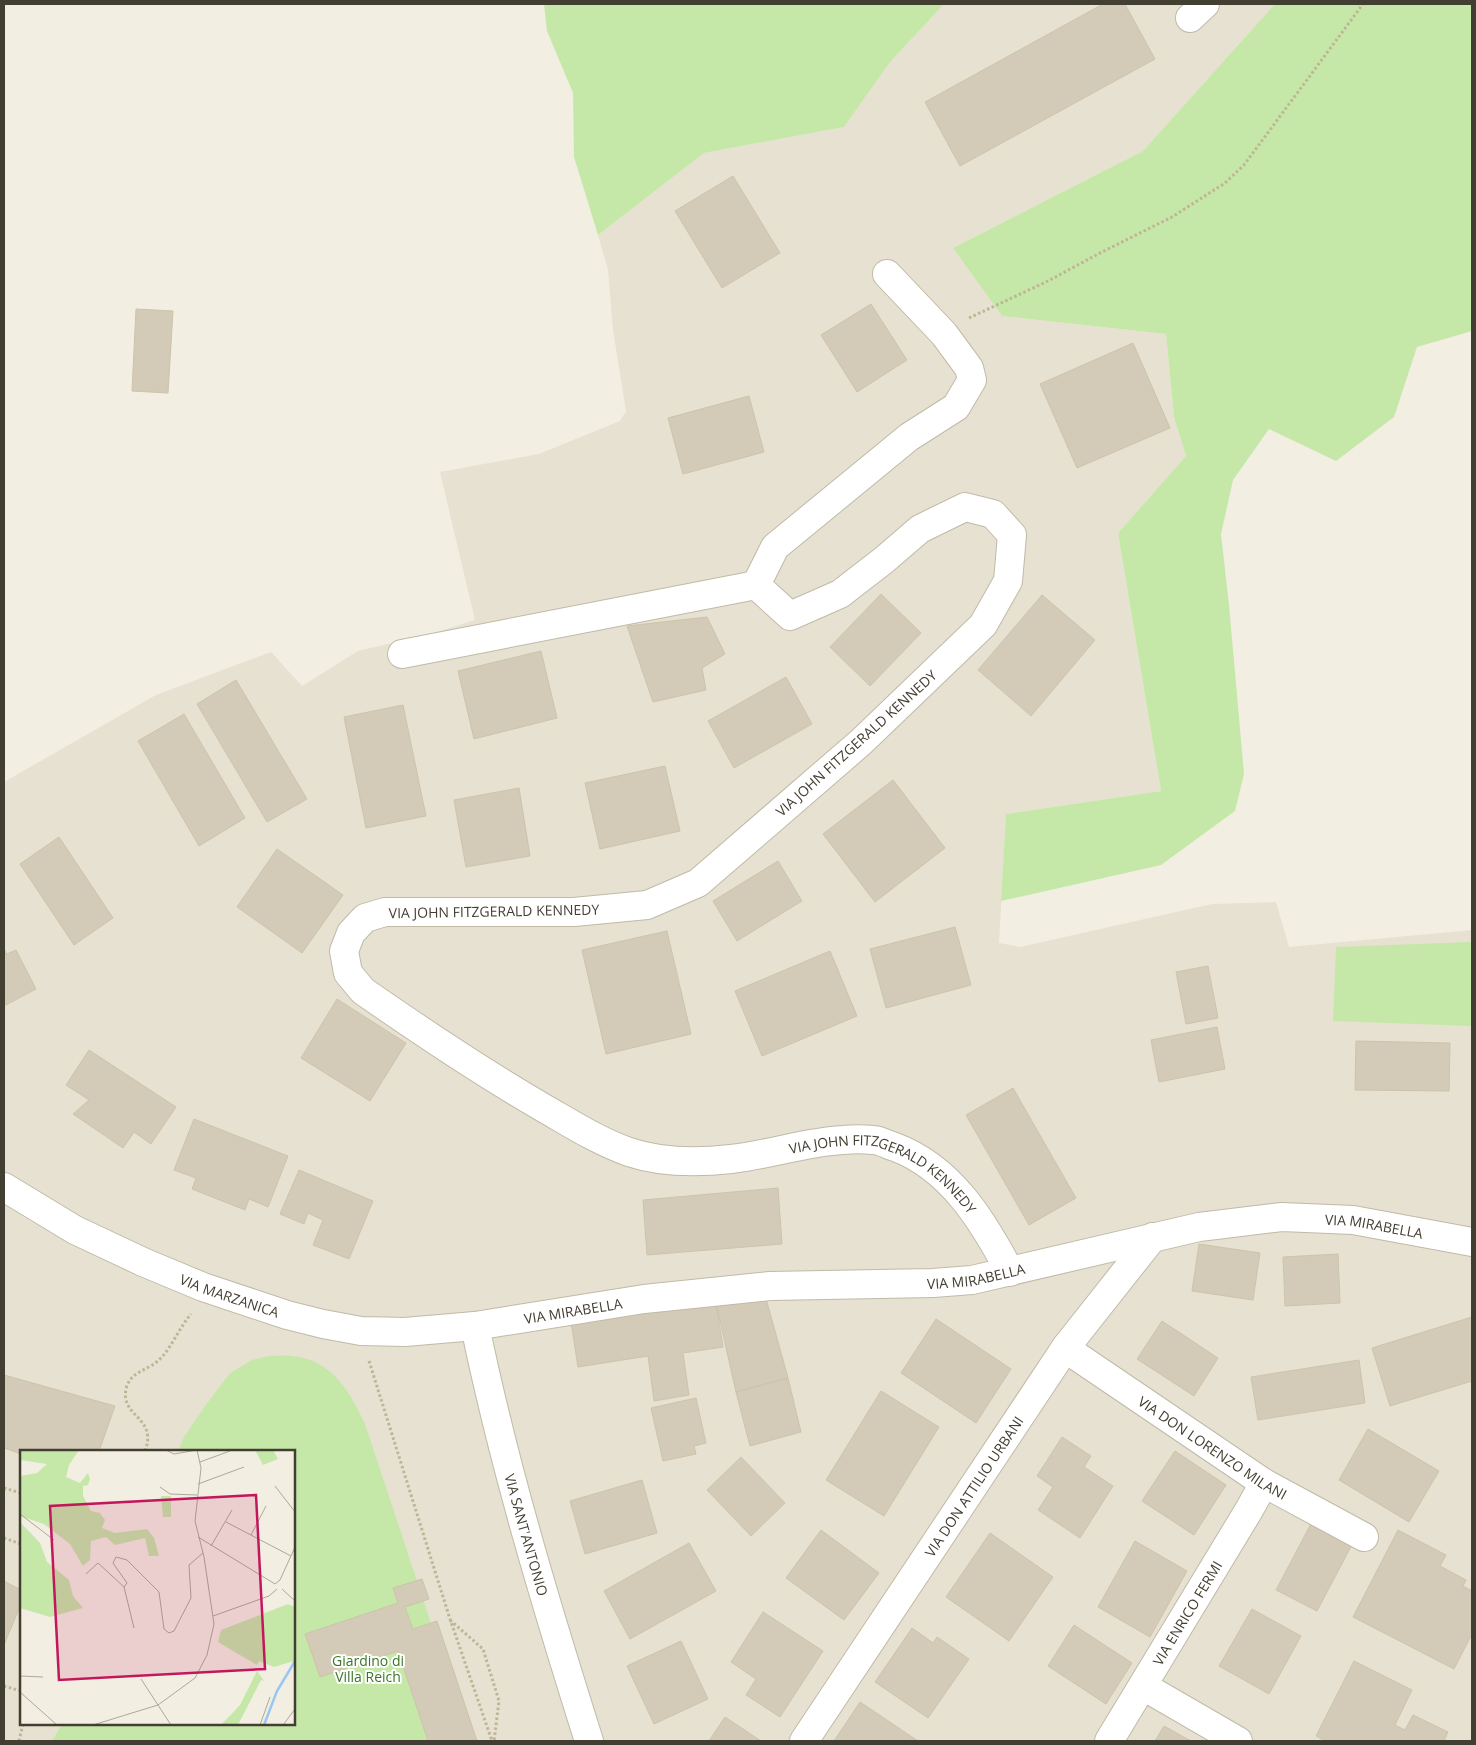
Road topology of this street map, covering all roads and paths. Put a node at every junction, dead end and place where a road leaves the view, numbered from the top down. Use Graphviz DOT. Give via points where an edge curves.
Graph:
graph roads {
  1 [pos="1363,4"];
  2 [pos="887,274"];
  3 [pos="944,334"];
  4 [pos="756,585"];
  5 [pos="402,654"];
  6 [pos="4,1186"];
  7 [pos="1153,1237"];
  8 [pos="1472,1242"];
  9 [pos="1010,1272"];
  10 [pos="195,1309"];
  11 [pos="475,1326"];
  12 [pos="1066,1346"];
  13 [pos="368,1357"];
  14 [pos="145,1450"];
  15 [pos="1264,1483"];
  16 [pos="4,1488"];
  17 [pos="20,1493"];
  18 [pos="1364,1537"];
  19 [pos="4,1538"];
  20 [pos="20,1544"];
  21 [pos="450,1619"];
  22 [pos="4,1686"];
  23 [pos="1143,1686"];
  24 [pos="20,1692"];
  25 [pos="23,1725"];
  26 [pos="19,1741"];
  27 [pos="493,1741"];
  28 [pos="589,1741"];
  29 [pos="804,1741"];
  30 [pos="1109,1741"];
  31 [pos="1238,1741"];
  1 -- 3 [label="path" via="1262,141 1225,183 1172,218 975,314"];
  2 -- 3 [label="street"];
  3 -- 4 [label="street" via="969,368 972,380 956,407 909,437 774,547"];
  4 -- 5 [label="street"];
  4 -- 9 [label="street, VIA JOHN FITZGERALD KENNEDY" via="790,616 840,594 920,529 965,507 993,514 1012,535 1008,581 983,625 861,742 698,883 647,904 574,912 385,912 365,918 351,933 344,951 348,973 364,991 498,1081 584,1131 630,1152 672,1162 714,1161 841,1140 875,1140 910,1153 934,1169 961,1194 987,1230"];
  6 -- 11 [label="street, VIA MARZANICA" via="75,1230 143,1262 203,1288 287,1315 361,1331 405,1332"];
  7 -- 8 [label="street, VIA MIRABELLA" via="1199,1227 1282,1218 1353,1220"];
  7 -- 9 [label="street, VIA MIRABELLA"];
  7 -- 12 [label="street, VIA DON ATTILIO URBANI"];
  9 -- 11 [label="street, VIA MIRABELLA" via="972,1280 933,1283 770,1286 705,1292"];
  10 -- 14 [label="path" via="160,1359 139,1371 127,1385 126,1401 148,1430"];
  11 -- 28 [label="street, VIA SANT'ANTONIO" via="505,1453"];
  12 -- 15 [label="street, VIA DON LORENZO MILANI"];
  12 -- 29 [label="street, VIA DON ATTILIO URBANI"];
  13 -- 21 [label="path"];
  15 -- 18 [label="street, VIA DON LORENZO MILANI"];
  15 -- 23 [label="street, VIA ENRICO FERMI"];
  16 -- 17 [label="path"];
  19 -- 20 [label="path"];
  21 -- 27 [label="path"];
  21 -- 27 [label="path" via="483,1649 499,1701"];
  22 -- 24 [label="path"];
  23 -- 30 [label="street, VIA ENRICO FERMI"];
  23 -- 31 [label="street"];
  25 -- 26 [label="path"];
}
